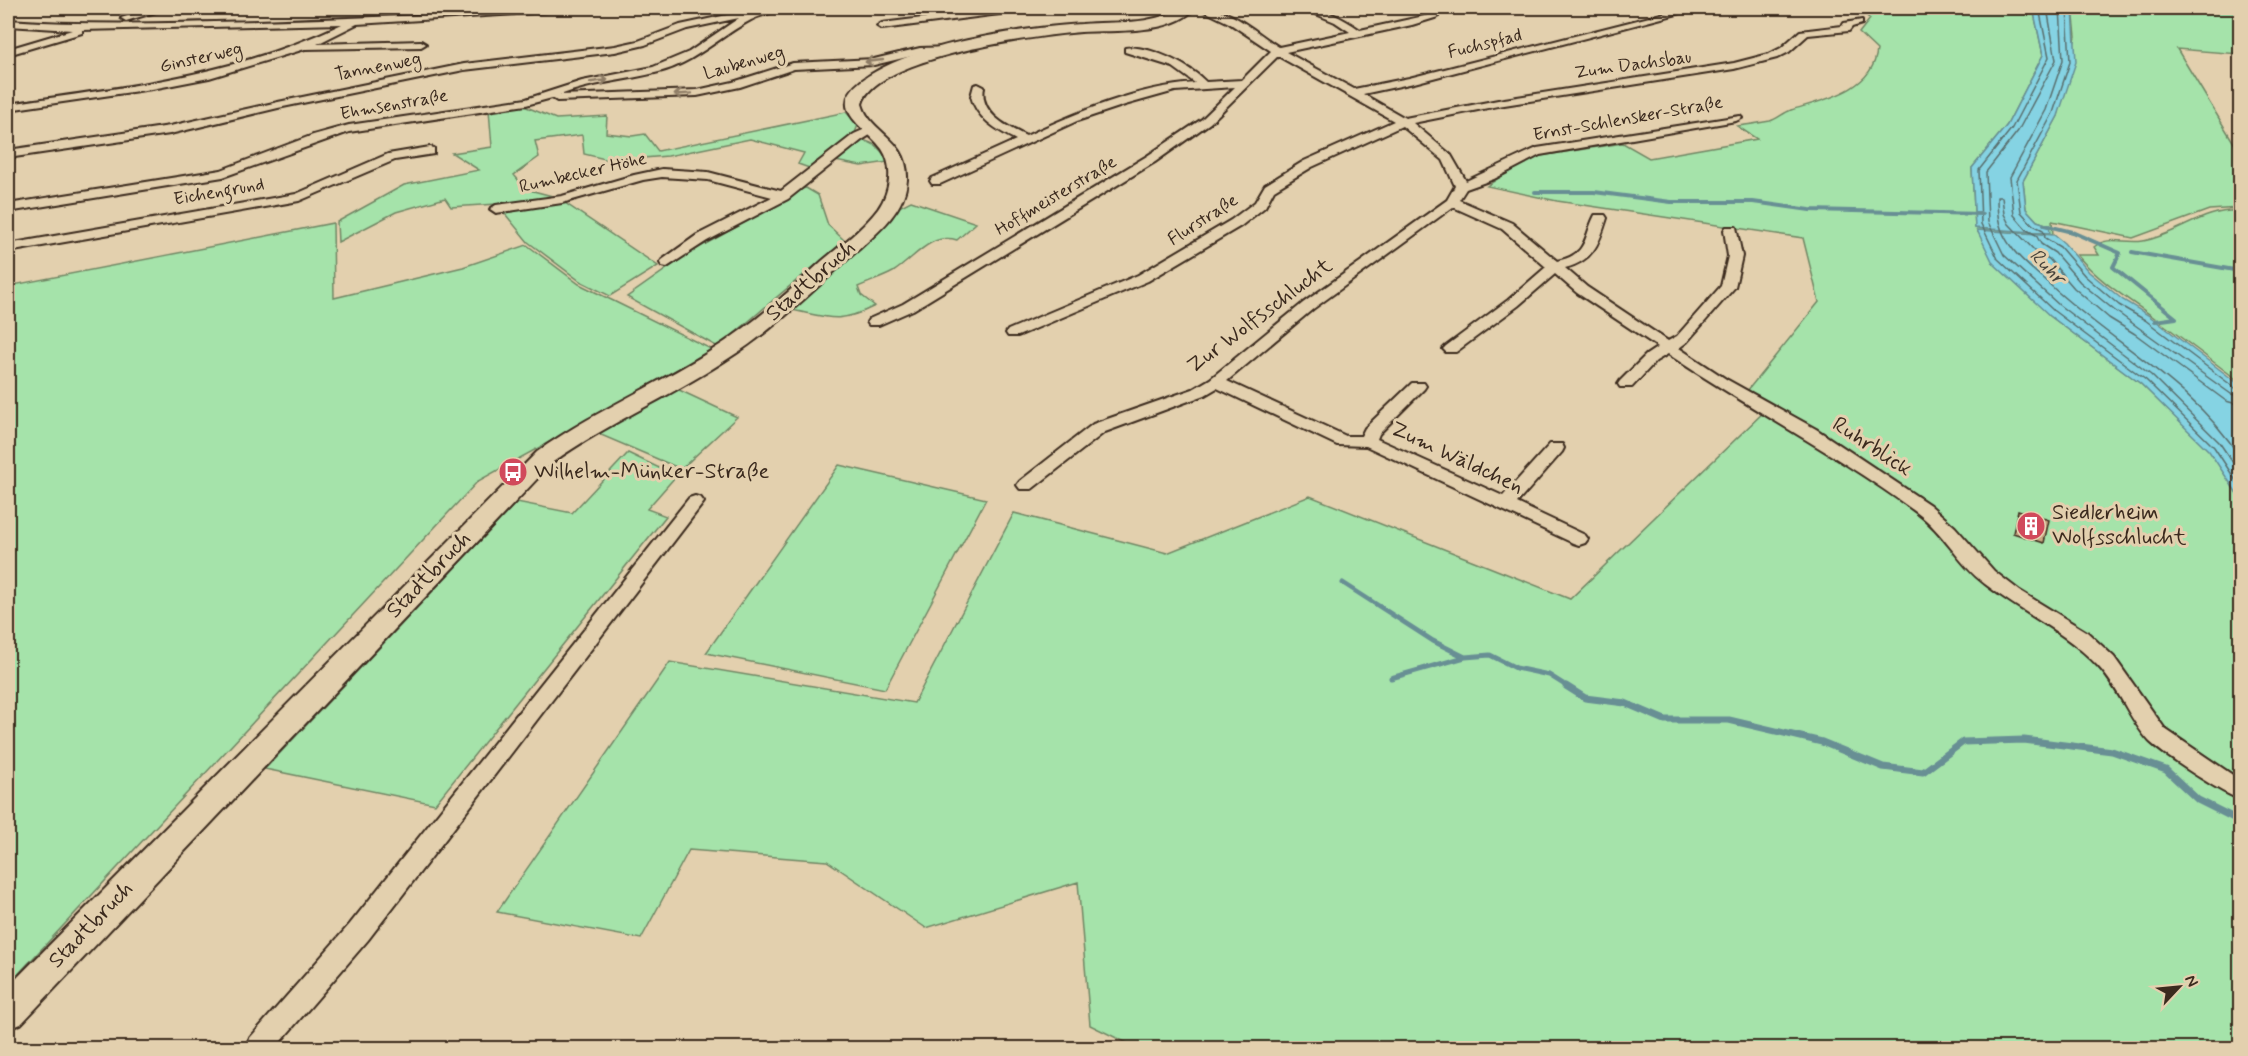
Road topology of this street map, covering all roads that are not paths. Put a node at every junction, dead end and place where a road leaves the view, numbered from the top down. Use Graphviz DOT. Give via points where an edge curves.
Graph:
graph roads {
  1 [pos="164,8"];
  2 [pos="393,8"];
  3 [pos="564,8"];
  4 [pos="775,8"];
  5 [pos="1023,8"];
  6 [pos="1203,8"];
  7 [pos="1310,8"];
  8 [pos="1695,8"];
  9 [pos="1186,9"];
  10 [pos="755,12"];
  11 [pos="1434,15"];
  12 [pos="1227,17"];
  13 [pos="126,18"];
  14 [pos="357,20"];
  15 [pos="1858,22"];
  16 [pos="8,23"];
  17 [pos="90,26"];
  18 [pos="882,26"];
  19 [pos="1356,32"];
  20 [pos="421,44"];
  21 [pos="302,48"];
  22 [pos="952,50"];
  23 [pos="1129,50"];
  24 [pos="1277,51"];
  25 [pos="8,52"];
  26 [pos="1245,83"];
  27 [pos="1203,84"];
  28 [pos="978,87"];
  29 [pos="1352,93"];
  30 [pos="543,99"];
  31 [pos="8,107"];
  32 [pos="1736,118"];
  33 [pos="1402,122"];
  34 [pos="872,130"];
  35 [pos="1024,140"];
  36 [pos="430,151"];
  37 [pos="8,154"];
  38 [pos="936,181"];
  39 [pos="1461,186"];
  40 [pos="783,196"];
  41 [pos="1452,202"];
  42 [pos="8,208"];
  43 [pos="496,209"];
  44 [pos="1600,218"];
  45 [pos="1731,230"];
  46 [pos="8,248"];
  47 [pos="667,263"];
  48 [pos="1555,266"];
  49 [pos="874,322"];
  50 [pos="1013,333"];
  51 [pos="1667,348"];
  52 [pos="1451,349"];
  53 [pos="1216,382"];
  54 [pos="1626,384"];
  55 [pos="1418,386"];
  56 [pos="1368,441"];
  57 [pos="1556,448"];
  58 [pos="1026,485"];
  59 [pos="695,502"];
  60 [pos="1505,505"];
  61 [pos="1579,539"];
  62 [pos="2241,790"];
  63 [pos="8,1012"];
  64 [pos="258,1048"];
  1 -- 13 [label="street"];
  2 -- 14 [label="street, Ginsterweg"];
  3 -- 14 [label="street"];
  4 -- 10 [label="street, Ehmsenstraße"];
  5 -- 18 [label="street"];
  6 -- 12 [label="street"];
  7 -- 19 [label="street"];
  8 -- 29 [label="street, Fuchspfad"];
  9 -- 12 [label="street"];
  9 -- 22 [label="street" via="1154,22 1042,33"];
  30 -- 10 [label="street, Ehmsenstraße, one-way" via="578,85 643,74 676,63"];
  10 -- 37 [label="street, Tannenweg" via="684,27 615,50 464,66 170,130"];
  11 -- 19 [label="street"];
  12 -- 24 [label="street"];
  14 -- 17 [label="street"];
  14 -- 21 [label="street, Ginsterweg"];
  15 -- 33 [label="street, Zum Dachsbau" via="1845,29 1811,31 1779,53 1734,66"];
  16 -- 17 [label="street"];
  17 -- 25 [label="street"];
  19 -- 24 [label="street"];
  20 -- 21 [label="street"];
  21 -- 31 [label="street, Ginsterweg" via="186,80"];
  22 -- 30 [label="street, Laubenweg, one-way" via="920,51 874,62 793,66 697,93"];
  22 -- 34 [label="street" via="900,65 861,89 854,104 862,122"];
  23 -- 27 [label="street" via="1178,64"];
  24 -- 26 [label="street"];
  24 -- 29 [label="street"];
  26 -- 27 [label="street"];
  26 -- 49 [label="street, Hoffmeisterstraße" via="1206,121 1151,159 908,307"];
  27 -- 35 [label="street" via="1121,103"];
  28 -- 35 [label="street" via="975,95 980,109"];
  29 -- 33 [label="street"];
  30 -- 42 [label="street, Ehmsenstraße" via="347,129 223,173"];
  32 -- 39 [label="street, Ernst-Schlensker-Straße" via="1537,152 1479,183"];
  33 -- 39 [label="street" via="1445,155 1457,170"];
  33 -- 50 [label="street, Flurstraße" via="1308,164 1269,188 1260,204 1236,223 1143,278"];
  34 -- 40 [label="street"];
  34 -- 63 [label="street, Stadtbruch" via="889,146 897,163 898,184 887,211 872,228 746,337 577,434 533,468"];
  35 -- 38 [label="street"];
  36 -- 46 [label="street, Eichengrund" via="392,157 299,197"];
  39 -- 41 [label="street"];
  40 -- 43 [label="street, Rumbecker Höhe" via="706,176 663,172 580,195"];
  40 -- 47 [label="street" via="702,238"];
  41 -- 48 [label="street, Ruhrblick" via="1507,226"];
  41 -- 53 [label="street, Zur Wolfsschlucht" via="1308,306"];
  44 -- 48 [label="street" via="1593,243 1586,251 1572,262"];
  45 -- 51 [label="street" via="1735,256 1728,287 1683,339"];
  48 -- 51 [label="street, Ruhrblick" via="1582,290"];
  48 -- 52 [label="street"];
  51 -- 54 [label="street" via="1651,358"];
  51 -- 62 [label="street, Ruhrblick" via="1810,433 1924,509 1949,531 1987,576 2080,637 2108,662 2157,735"];
  53 -- 56 [label="street, Zum Wäldchen" via="1343,441"];
  53 -- 58 [label="street, Zur Wolfsschlucht" via="1199,392 1099,428"];
  55 -- 56 [label="street" via="1371,432"];
  56 -- 60 [label="street, Zum Wäldchen"];
  57 -- 60 [label="street"];
  59 -- 64 [label="street" via="359,932"];
  60 -- 61 [label="street, Zum Wäldchen"];
}
